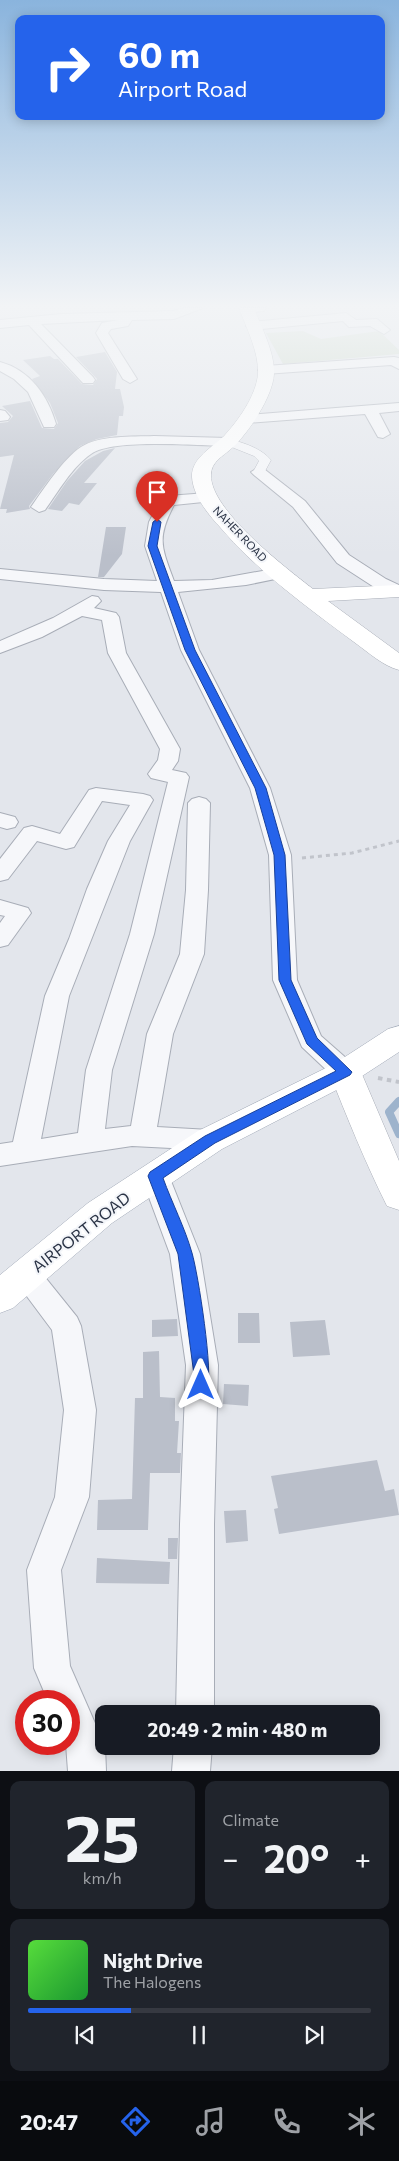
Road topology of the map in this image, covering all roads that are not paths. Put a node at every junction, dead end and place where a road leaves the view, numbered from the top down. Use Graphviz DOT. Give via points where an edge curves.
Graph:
graph roads {
  1 [pos="33,391"];
  2 [pos="259,391"];
  3 [pos="399,407"];
  4 [pos="370,409"];
  5 [pos="247,419"];
  6 [pos="50,424"];
  7 [pos="383,434"];
  8 [pos="228,442"];
  9 [pos="259,472"];
  10 [pos="207,498"];
  11 [pos="39,507"];
  12 [pos="279,573"];
  13 [pos="0,574"];
  14 [pos="112,584"];
  15 [pos="168,586"];
  16 [pos="399,591"];
  17 [pos="308,596"];
  18 [pos="80,610"];
  19 [pos="0,648"];
  20 [pos="399,663"];
  21 [pos="199,803"];
  22 [pos="0,874"];
  23 [pos="0,907"];
  24 [pos="0,939"];
  25 [pos="399,1036"];
  26 [pos="345,1072"];
  27 [pos="142,1137"];
  28 [pos="210,1140"];
  29 [pos="90,1142"];
  30 [pos="13,1153"];
  31 [pos="155,1176"];
  32 [pos="399,1196"];
  33 [pos="26,1275"];
  34 [pos="0,1297"];
  35 [pos="62,1690"];
  36 [pos="195,1705"];
  37 [pos="80,1732"];
  38 [pos="192,1755"];
  39 [pos="87,1771"];
  40 [pos="191,1771"];
  1 -- 6 [label="street" via="44,404"];
  2 -- 5 [label="main road, NAHER ROAD"];
  3 -- 4 [label="street"];
  4 -- 5 [label="street"];
  4 -- 7 [label="street"];
  5 -- 8 [label="main road, NAHER ROAD"];
  8 -- 9 [label="street" via="265,460"];
  8 -- 10 [label="main road, NAHER ROAD" via="207,459 200,477"];
  8 -- 11 [label="street" via="122,442 86,450"];
  9 -- 16 [label="street" via="299,504 343,558 380,583"];
  10 -- 12 [label="main road, NAHER ROAD" via="218,514"];
  10 -- 15 [label="street" via="168,501 157,522 153,546"];
  12 -- 15 [label="street" via="250,582"];
  12 -- 17 [label="main road, NAHER ROAD"];
  13 -- 14 [label="street"];
  14 -- 15 [label="street"];
  14 -- 18 [label="street"];
  15 -- 26 [label="street" via="190,650 260,788 280,859 285,980 312,1041"];
  16 -- 17 [label="main road"];
  17 -- 20 [label="main road, NAHER ROAD"];
  18 -- 19 [label="street"];
  18 -- 29 [label="street" via="110,617 117,653 170,749 168,761 158,774 179,777 142,934 99,1070"];
  21 -- 27 [label="street" via="192,954 160,1034"];
  22 -- 30 [label="street" via="32,833 66,842 96,794 143,800 101,881 57,996"];
  23 -- 24 [label="street" via="20,913"];
  25 -- 26 [label="main road, AIRPORT ROAD"];
  26 -- 28 [label="main road, AIRPORT ROAD"];
  26 -- 32 [label="main road"];
  27 -- 28 [label="street"];
  27 -- 29 [label="street"];
  28 -- 31 [label="main road, AIRPORT ROAD"];
  29 -- 30 [label="street"];
  31 -- 33 [label="main road, AIRPORT ROAD" via="100,1213"];
  31 -- 36 [label="street" via="185,1254 202,1365"];
  33 -- 34 [label="main road, AIRPORT ROAD"];
  33 -- 35 [label="street" via="66,1326 80,1410 72,1496 44,1570 52,1668"];
  37 -- 39 [label="street" via="86,1746"];
  38 -- 40 [label="street"];
}
